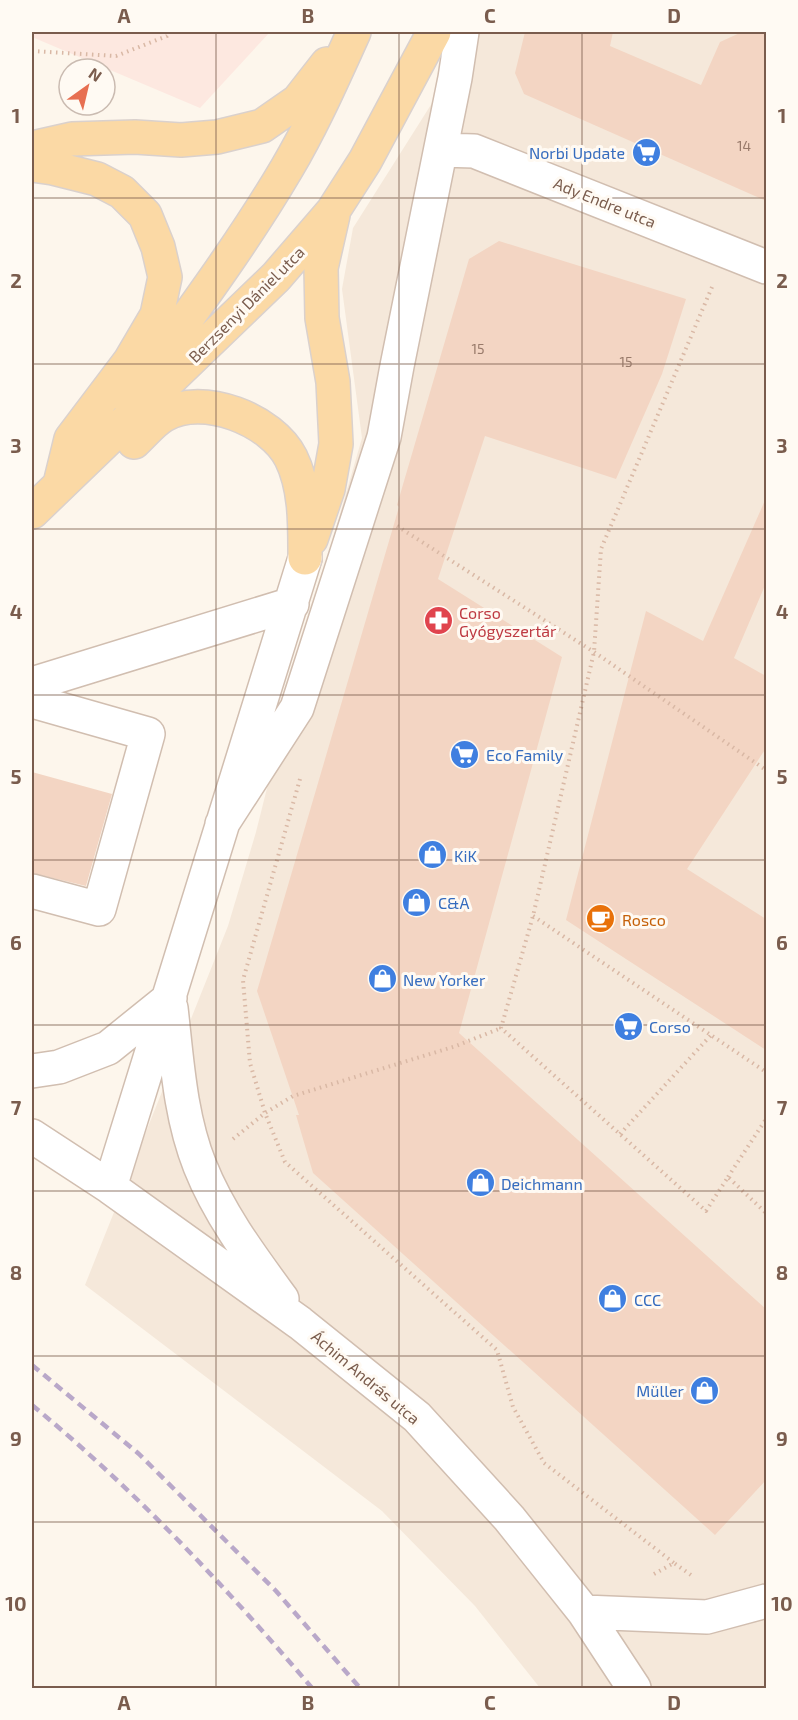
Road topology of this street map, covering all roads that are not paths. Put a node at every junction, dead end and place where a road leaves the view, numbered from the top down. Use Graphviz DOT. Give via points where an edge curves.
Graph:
graph roads {
  1 [pos="353,32"];
  2 [pos="434,32"];
  3 [pos="462,32"];
  4 [pos="32,148"];
  5 [pos="441,150"];
  6 [pos="32,165"];
  7 [pos="333,211"];
  8 [pos="763,256"];
  9 [pos="84,461"];
  10 [pos="60,484"];
  11 [pos="32,512"];
  12 [pos="305,558"];
  13 [pos="292,604"];
  14 [pos="32,684"];
  15 [pos="32,701"];
  16 [pos="222,824"];
  17 [pos="32,891"];
  18 [pos="170,998"];
  19 [pos="32,1071"];
  20 [pos="32,1136"];
  21 [pos="110,1187"];
  22 [pos="300,1323"];
  23 [pos="766,1601"];
  24 [pos="584,1612"];
  25 [pos="634,1689"];
  1 -- 4 [label="main road" via="297,101 262,126 217,137 72,139"];
  1 -- 9 [label="main road, Berzsenyi Dániel utca" via="288,167"];
  2 -- 7 [label="main road, Berzsenyi Dániel utca" via="365,161"];
  3 -- 5 [label="street"];
  5 -- 8 [label="street, Ady Endre utca" via="474,151 726,250"];
  5 -- 16 [label="street" via="384,437 343,567 297,708"];
  6 -- 10 [label="main road" via="97,179 122,192 145,215 165,277 157,315 130,361 71,439"];
  7 -- 9 [label="main road, Berzsenyi Dániel utca" via="276,277"];
  7 -- 12 [label="main road" via="321,268 322,318 333,382 336,444 328,489"];
  9 -- 10 [label="main road, Berzsenyi Dániel utca"];
  10 -- 11 [label="main road, Berzsenyi Dániel utca"];
  10 -- 12 [label="main road" via="104,469 164,415 192,405 220,409 252,421 276,438 291,459 305,513"];
  12 -- 13 [label="street"];
  13 -- 14 [label="street"];
  13 -- 16 [label="street"];
  15 -- 17 [label="street" via="148,734 99,909"];
  16 -- 18 [label="street"];
  18 -- 19 [label="street" via="108,1048 59,1067"];
  18 -- 21 [label="street"];
  18 -- 22 [label="street" via="183,1110 200,1166 225,1217"];
  20 -- 21 [label="street, Áchim András utca"];
  21 -- 22 [label="street, Áchim András utca"];
  22 -- 24 [label="street, Áchim András utca" via="417,1417 509,1518"];
  23 -- 24 [label="street" via="707,1617"];
  24 -- 25 [label="street, Áchim András utca"];
}
